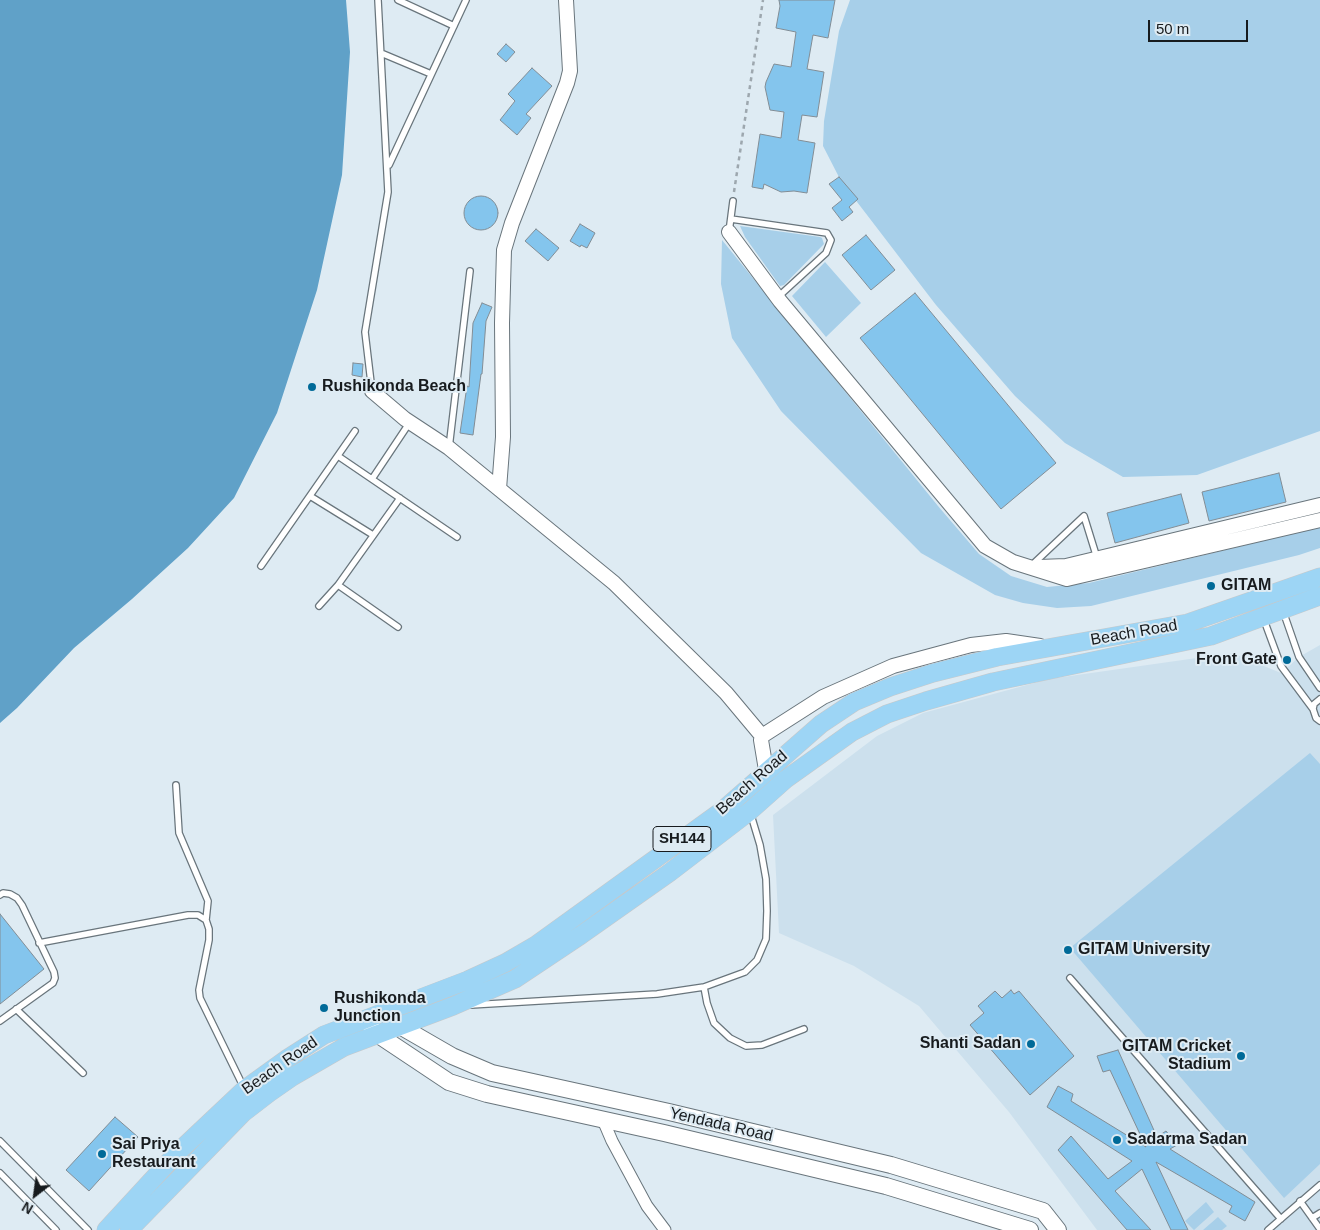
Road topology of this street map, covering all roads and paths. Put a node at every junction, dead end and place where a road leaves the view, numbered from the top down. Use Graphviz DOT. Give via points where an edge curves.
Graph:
graph roads {
  1 [pos="378,0"];
  2 [pos="398,0"];
  3 [pos="466,0"];
  4 [pos="566,0"];
  5 [pos="763,0"];
  6 [pos="454,26"];
  7 [pos="381,53"];
  8 [pos="431,74"];
  9 [pos="388,167"];
  10 [pos="733,201"];
  11 [pos="730,225"];
  12 [pos="470,271"];
  13 [pos="777,297"];
  14 [pos="372,391"];
  15 [pos="410,422"];
  16 [pos="356,432"];
  17 [pos="449,448"];
  18 [pos="338,456"];
  19 [pos="372,479"];
  20 [pos="499,489"];
  21 [pos="310,496"];
  22 [pos="400,498"];
  23 [pos="1320,505"];
  24 [pos="1320,520"];
  25 [pos="373,535"];
  26 [pos="457,537"];
  27 [pos="1097,558"];
  28 [pos="261,566"];
  29 [pos="1030,567"];
  30 [pos="1320,577"];
  31 [pos="338,585"];
  32 [pos="1320,596"];
  33 [pos="319,606"];
  34 [pos="1282,609"];
  35 [pos="1263,616"];
  36 [pos="398,627"];
  37 [pos="1048,648"];
  38 [pos="1320,688"];
  39 [pos="1320,699"];
  40 [pos="1313,709"];
  41 [pos="1320,721"];
  42 [pos="762,736"];
  43 [pos="766,770"];
  44 [pos="176,785"];
  45 [pos="739,796"];
  46 [pos="750,810"];
  47 [pos="0,895"];
  48 [pos="206,920"];
  49 [pos="39,943"];
  50 [pos="1070,978"];
  51 [pos="704,987"];
  52 [pos="453,1006"];
  53 [pos="16,1009"];
  54 [pos="387,1012"];
  55 [pos="366,1019"];
  56 [pos="0,1021"];
  57 [pos="400,1026"];
  58 [pos="804,1029"];
  59 [pos="377,1034"];
  60 [pos="84,1073"];
  61 [pos="244,1089"];
  62 [pos="603,1120"];
  63 [pos="0,1141"];
  64 [pos="0,1173"];
  65 [pos="1320,1185"];
  66 [pos="1300,1201"];
  67 [pos="1043,1211"];
  68 [pos="1320,1213"];
  69 [pos="1281,1218"];
  70 [pos="1312,1218"];
  71 [pos="133,1228"];
  72 [pos="1320,1229"];
  73 [pos="56,1230"];
  74 [pos="88,1230"];
  75 [pos="106,1230"];
  76 [pos="665,1230"];
  77 [pos="1030,1230"];
  78 [pos="1058,1230"];
  79 [pos="1268,1230"];
  1 -- 7 [label="lane"];
  2 -- 6 [label="lane"];
  3 -- 6 [label="lane"];
  4 -- 20 [label="street" via="570,71 504,250 503,437"];
  5 -- 10 [label="path"];
  6 -- 8 [label="lane"];
  7 -- 8 [label="lane"];
  7 -- 9 [label="lane"];
  8 -- 9 [label="lane"];
  9 -- 14 [label="lane" via="388,192 365,332"];
  10 -- 11 [label="lane"];
  11 -- 13 [label="street"];
  11 -- 13 [label="lane" via="827,232 831,240 826,253"];
  12 -- 17 [label="lane"];
  13 -- 29 [label="street" via="985,546 1013,562"];
  14 -- 15 [label="street"];
  15 -- 17 [label="street"];
  15 -- 19 [label="lane"];
  16 -- 18 [label="lane"];
  17 -- 20 [label="street"];
  18 -- 19 [label="lane"];
  18 -- 21 [label="lane"];
  19 -- 22 [label="lane"];
  20 -- 42 [label="street" via="614,583 726,693"];
  21 -- 25 [label="lane"];
  21 -- 28 [label="lane"];
  22 -- 25 [label="lane"];
  22 -- 26 [label="lane"];
  23 -- 27 [label="street"];
  24 -- 29 [label="street" via="1066,579"];
  25 -- 31 [label="lane"];
  27 -- 29 [label="street" via="1066,566"];
  27 -- 29 [label="lane" via="1084,516"];
  30 -- 37 [label="main road, Beach Road / SH144" via="1188,623"];
  31 -- 33 [label="lane"];
  31 -- 36 [label="lane"];
  32 -- 34 [label="main road, SH144"];
  34 -- 35 [label="main road, SH144"];
  34 -- 38 [label="lane" via="1299,657"];
  35 -- 40 [label="lane" via="1281,666"];
  35 -- 46 [label="main road, SH144" via="1211,636 992,682 887,714 852,732 786,779"];
  37 -- 42 [label="street" via="1006,641 970,645 893,666 823,697"];
  37 -- 43 [label="main road, Beach Road / SH144" via="933,673 854,702 821,724"];
  39 -- 40 [label="lane"];
  40 -- 41 [label="lane"];
  42 -- 43 [label="street"];
  43 -- 45 [label="main road, Beach Road / SH144"];
  44 -- 48 [label="lane" via="179,833 208,901"];
  45 -- 46 [label="lane"];
  45 -- 54 [label="main road, Beach Road / SH144" via="528,949 468,980"];
  46 -- 51 [label="lane" via="766,879 766,939 757,960 746,972"];
  46 -- 52 [label="main road, SH144" via="669,873 531,968"];
  47 -- 49 [label="lane" via="10,894 17,898"];
  48 -- 49 [label="lane" via="198,915 188,915"];
  48 -- 61 [label="lane" via="209,940 200,998"];
  49 -- 53 [label="lane" via="55,978 53,983"];
  50 -- 69 [label="lane"];
  51 -- 52 [label="lane" via="630,996"];
  51 -- 58 [label="lane" via="714,1023 730,1038 746,1046 762,1045"];
  52 -- 57 [label="main road, SH144"];
  53 -- 56 [label="lane"];
  53 -- 60 [label="lane"];
  54 -- 55 [label="main road, Beach Road / SH144"];
  54 -- 57 [label="main road, Yendada Road"];
  55 -- 59 [label="main road, Yendada Road"];
  55 -- 61 [label="main road, Beach Road / SH144" via="324,1035"];
  57 -- 59 [label="main road, SH144"];
  57 -- 67 [label="main road, Yendada Road" via="452,1056 492,1073 891,1165"];
  59 -- 62 [label="main road, Yendada Road" via="449,1082 487,1094"];
  59 -- 71 [label="main road, SH144" via="344,1046 292,1077 243,1113"];
  61 -- 75 [label="main road, Beach Road / SH144" via="176,1154"];
  62 -- 76 [label="street" via="647,1206"];
  62 -- 77 [label="main road, Yendada Road" via="886,1186"];
  63 -- 74 [label="lane"];
  64 -- 73 [label="lane"];
  65 -- 66 [label="lane"];
  66 -- 69 [label="lane"];
  66 -- 70 [label="lane"];
  67 -- 77 [label="street"];
  67 -- 78 [label="main road"];
  68 -- 70 [label="lane"];
  69 -- 79 [label="lane"];
  70 -- 72 [label="lane"];
}
